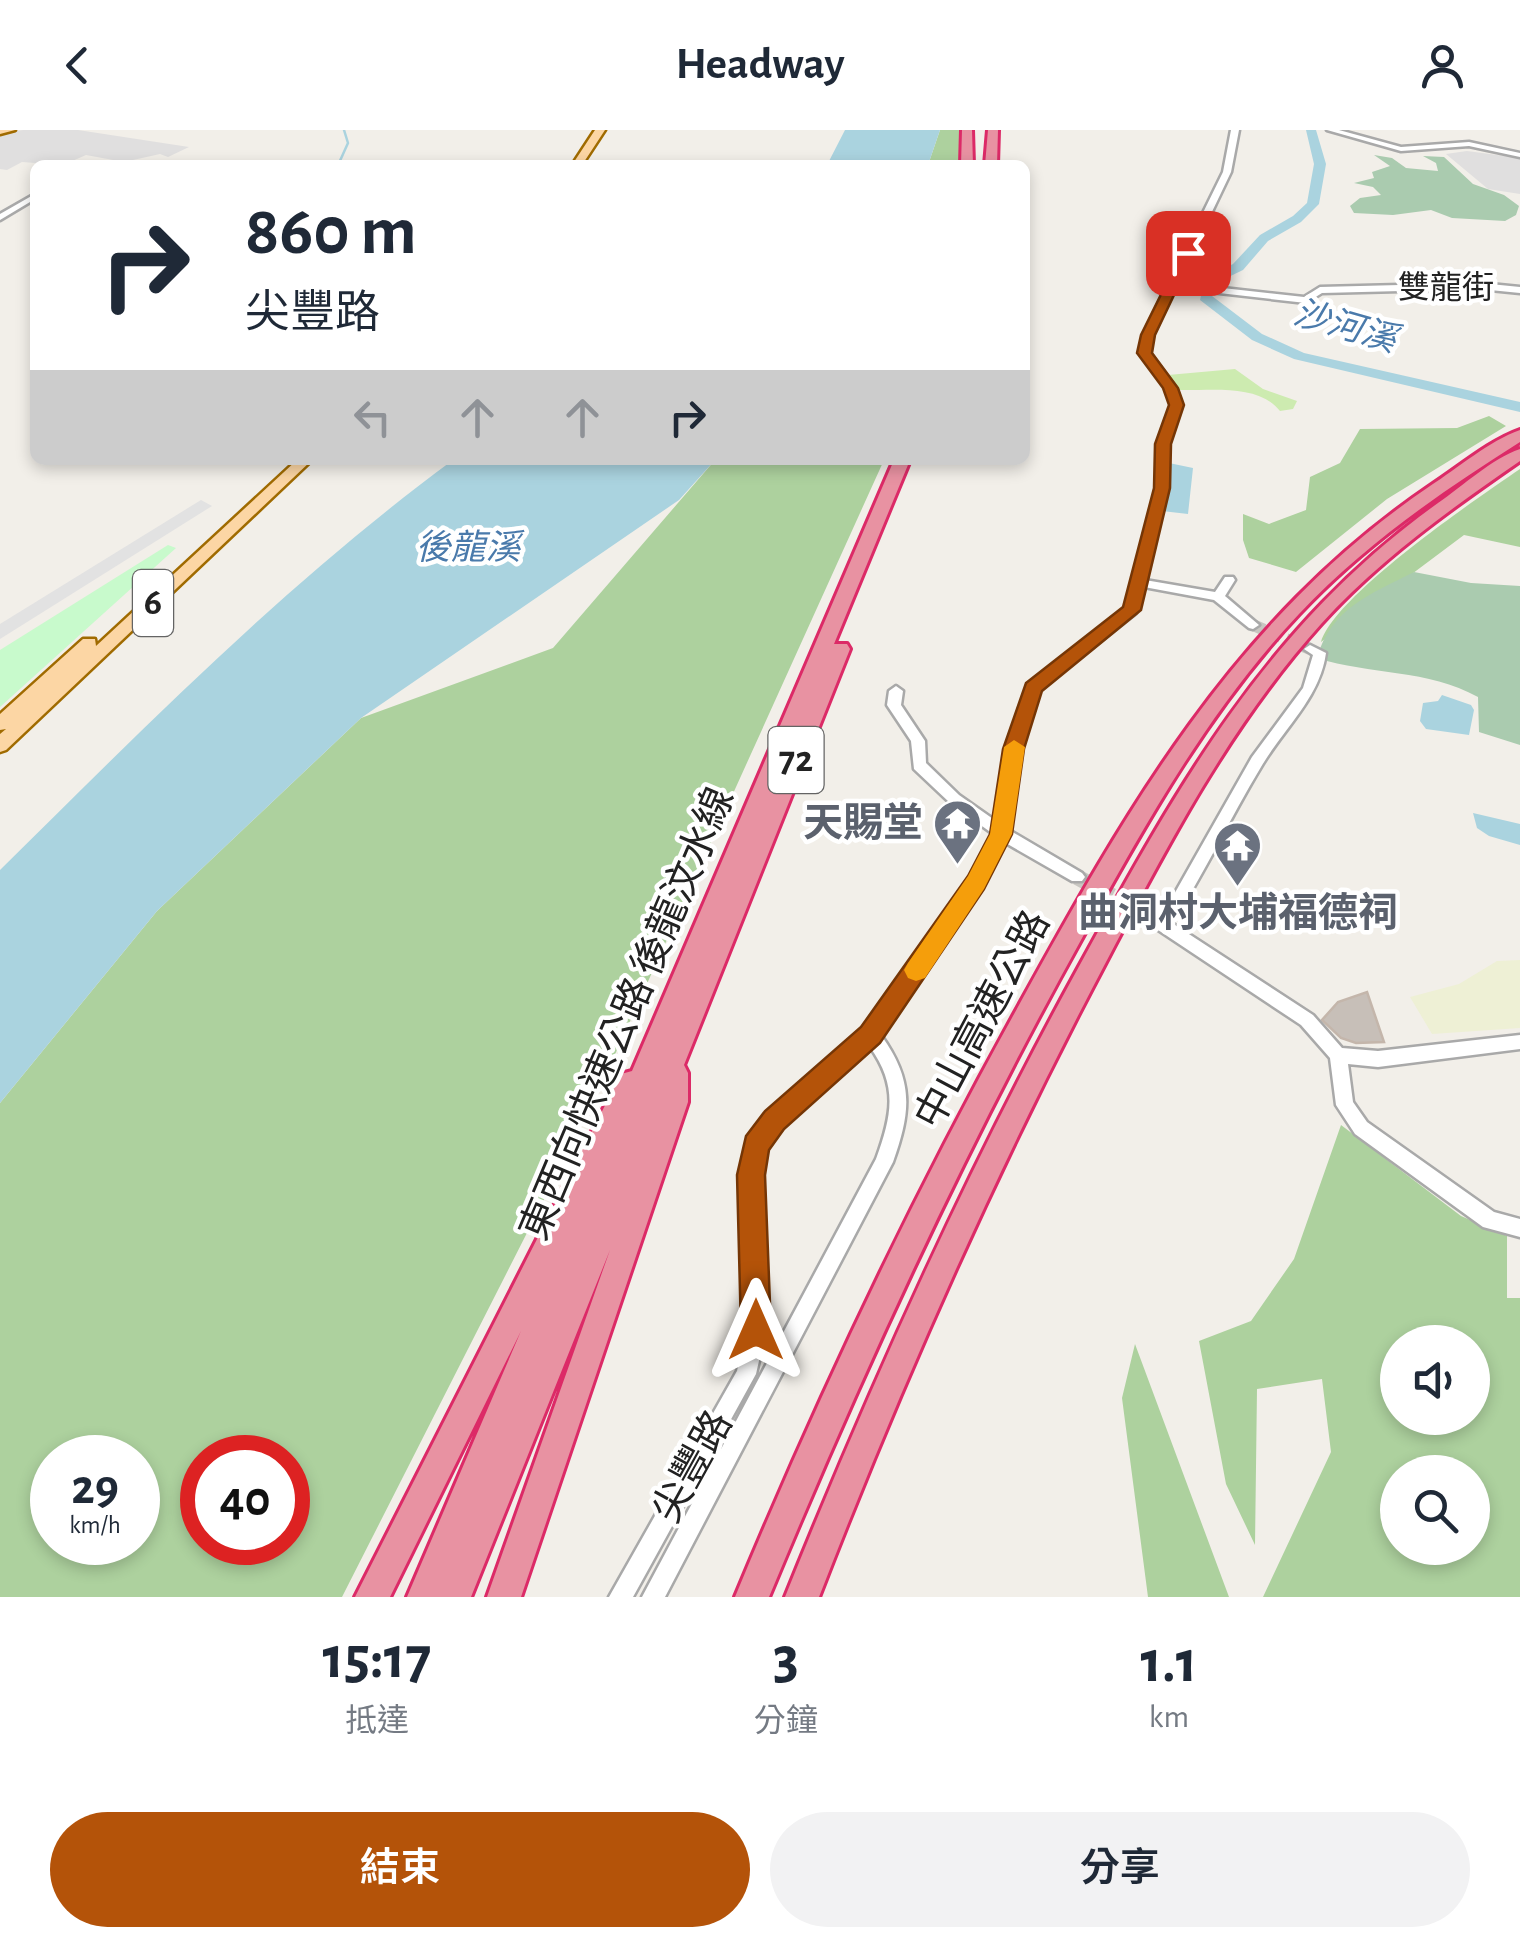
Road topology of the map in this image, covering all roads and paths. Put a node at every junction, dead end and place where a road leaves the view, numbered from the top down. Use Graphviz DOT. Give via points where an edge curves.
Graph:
graph roads {
  1 [pos="10,130"];
  2 [pos="591,130"];
  3 [pos="600,130"];
  4 [pos="968,130"];
  5 [pos="978,130"];
  6 [pos="990,130"];
  7 [pos="1235,130"];
  8 [pos="1331,130"];
  9 [pos="0,131"];
  10 [pos="1520,156"];
  11 [pos="572,160"];
  12 [pos="581,160"];
  13 [pos="967,160"];
  14 [pos="977,160"];
  15 [pos="989,160"];
  16 [pos="30,199"];
  17 [pos="0,218"];
  18 [pos="1172,285"];
  19 [pos="1520,290"];
  20 [pos="1520,435"];
  21 [pos="1520,454"];
  22 [pos="285,465"];
  23 [pos="300,465"];
  24 [pos="900,465"];
  25 [pos="914,465"];
  26 [pos="1229,580"];
  27 [pos="1138,582"];
  28 [pos="1218,597"];
  29 [pos="1252,625"];
  30 [pos="1310,649"];
  31 [pos="896,692"];
  32 [pos="0,724"];
  33 [pos="0,745"];
  34 [pos="1001,834"];
  35 [pos="1076,877"];
  36 [pos="1145,914"];
  37 [pos="1162,925"];
  38 [pos="870,1035"];
  39 [pos="1520,1042"];
  40 [pos="1338,1054"];
  41 [pos="666,1057"];
  42 [pos="1520,1228"];
  43 [pos="372,1597"];
  44 [pos="424,1597"];
  45 [pos="454,1597"];
  46 [pos="504,1597"];
  47 [pos="620,1597"];
  48 [pos="653,1597"];
  49 [pos="752,1597"];
  50 [pos="802,1597"];
  1 -- 9 [label="main road"];
  2 -- 11 [label="main road"];
  3 -- 12 [label="main road"];
  4 -- 13 [label="highway"];
  5 -- 14 [label="highway"];
  6 -- 15 [label="highway"];
  7 -- 18 [label="street, 尖豐路" via="1227,172"];
  8 -- 10 [label="street" via="1401,150 1469,144"];
  16 -- 17 [label="street"];
  18 -- 19 [label="street, 雙龍街" via="1306,300 1320,290"];
  18 -- 27 [label="street, 尖豐路" via="1145,353 1177,405 1163,444 1162,488"];
  20 -- 49 [label="highway, 中山高速公路" via="1423,497 1332,570 1263,644 1187,746 1028,1010 932,1195"];
  21 -- 50 [label="highway, 中山高速公路" via="1400,540 1314,619 1213,758 1059,1024 966,1211"];
  22 -- 32 [label="main road, 6"];
  23 -- 33 [label="main road, 6"];
  24 -- 41 [label="highway, 東西向快速公路 後龍汶水線 / 72"];
  25 -- 41 [label="highway, 東西向快速公路 後龍汶水線 / 72"];
  26 -- 28 [label="street"];
  27 -- 28 [label="street"];
  27 -- 34 [label="street, 尖豐路" via="1132,610 1033,688 1014,749"];
  28 -- 29 [label="street"];
  30 -- 37 [label="street" via="1320,653 1318,676 1272,738 1191,886"];
  31 -- 34 [label="street" via="894,706 918,741 919,765"];
  34 -- 35 [label="street"];
  34 -- 38 [label="street, 尖豐路" via="946,930"];
  36 -- 37 [label="street"];
  37 -- 40 [label="street" via="1307,1020"];
  38 -- 47 [label="street, 尖豐路" via="774,1120 756,1145 756,1330 746,1374"];
  38 -- 48 [label="street" via="888,1057 902,1094 884,1162"];
  39 -- 40 [label="street" via="1378,1060"];
  40 -- 42 [label="street" via="1345,1104 1362,1128 1490,1220"];
  41 -- 43 [label="highway" via="641,1064 623,1094"];
  41 -- 44 [label="highway, 東西向快速公路 後龍汶水線 / 72"];
  41 -- 45 [label="highway, 東西向快速公路 後龍汶水線 / 72"];
  41 -- 46 [label="highway" via="675,1102"];
}
